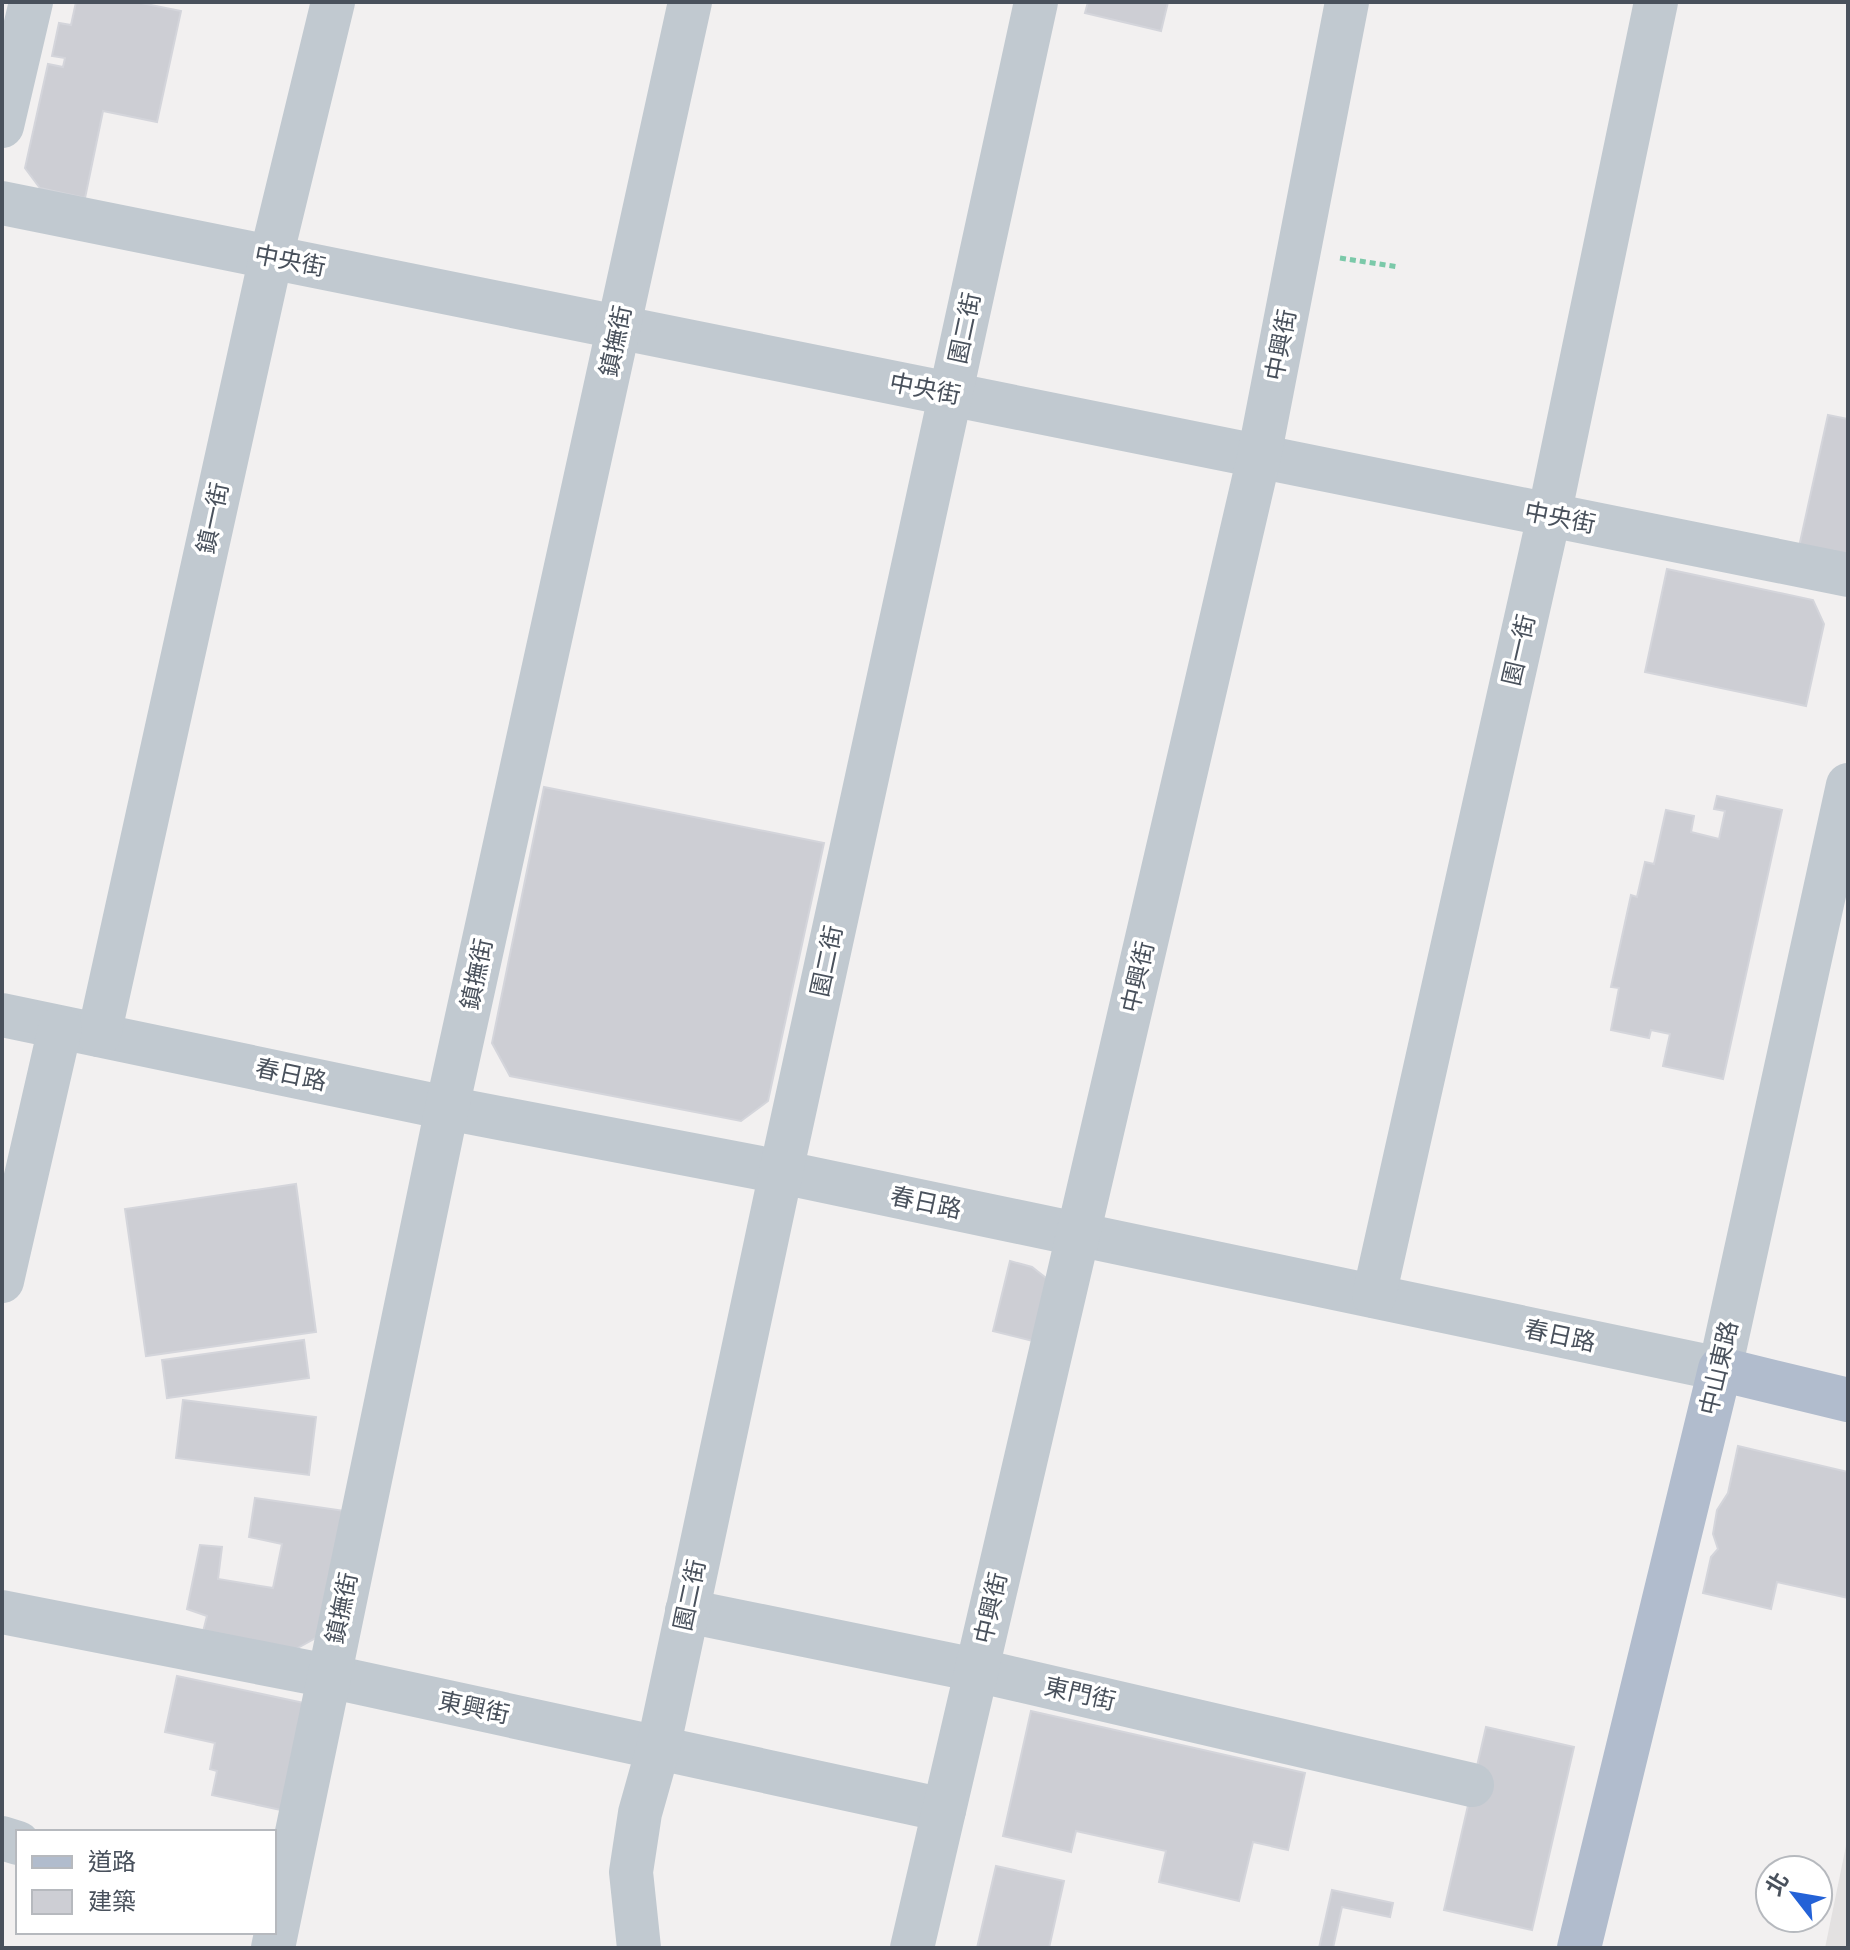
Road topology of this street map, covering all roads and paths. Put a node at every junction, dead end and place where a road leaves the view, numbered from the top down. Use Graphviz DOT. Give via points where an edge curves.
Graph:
graph roads {
  1 [pos="31,2"];
  2 [pos="333,2"];
  3 [pos="690,2"];
  4 [pos="1036,2"];
  5 [pos="1347,2"];
  6 [pos="1656,2"];
  7 [pos="2,126"];
  8 [pos="2,203"];
  9 [pos="1299,252"];
  10 [pos="271,257"];
  11 [pos="1399,267"];
  12 [pos="619,328"];
  13 [pos="951,395"];
  14 [pos="1259,457"];
  15 [pos="1549,516"];
  16 [pos="1848,575"];
  17 [pos="1848,785"];
  18 [pos="2,1015"];
  19 [pos="80,1031"];
  20 [pos="447,1108"];
  21 [pos="781,1172"];
  22 [pos="1078,1235"];
  23 [pos="2,1281"];
  24 [pos="1374,1296"];
  25 [pos="1720,1369"];
  26 [pos="1848,1400"];
  27 [pos="687,1611"];
  28 [pos="2,1612"];
  29 [pos="976,1670"];
  30 [pos="328,1676"];
  31 [pos="658,1749"];
  32 [pos="1472,1785"];
  33 [pos="944,1810"];
  34 [pos="278,1899"];
  35 [pos="637,1935"];
  36 [pos="912,1948"];
  37 [pos="1579,1948"];
  1 -- 7 [label="street"];
  2 -- 10 [label="street, 鎮一街"];
  3 -- 12 [label="street, 鎮撫街"];
  4 -- 13 [label="street, 園二街"];
  5 -- 9 [label="street, 中興街"];
  6 -- 15 [label="street, 園一街"];
  8 -- 10 [label="street, 中央街"];
  9 -- 11 [label="path"];
  9 -- 14 [label="street, 中興街"];
  10 -- 12 [label="street, 中央街"];
  10 -- 19 [label="street, 鎮一街"];
  12 -- 13 [label="street, 中央街"];
  12 -- 20 [label="street, 鎮撫街"];
  13 -- 14 [label="street, 中央街"];
  13 -- 21 [label="street, 園二街"];
  14 -- 15 [label="street, 中央街"];
  14 -- 22 [label="street, 中興街"];
  15 -- 16 [label="street, 中央街"];
  15 -- 24 [label="street, 園一街"];
  17 -- 25 [label="street, 中山東路"];
  18 -- 19 [label="street, 春日路"];
  19 -- 20 [label="street, 春日路"];
  19 -- 23 [label="street, 鎮一街"];
  20 -- 21 [label="street, 春日路"];
  20 -- 30 [label="street, 鎮撫街"];
  21 -- 22 [label="street, 春日路"];
  21 -- 27 [label="street, 園二街"];
  22 -- 24 [label="street, 春日路"];
  22 -- 29 [label="street, 中興街"];
  24 -- 25 [label="street, 春日路"];
  25 -- 26 [label="main road, 春日路"];
  25 -- 37 [label="main road, 中山東路"];
  27 -- 29 [label="street, 東門街"];
  27 -- 31 [label="street, 園二街"];
  28 -- 30 [label="street, 東興街"];
  29 -- 32 [label="street, 東門街"];
  29 -- 33 [label="street, 中興街"];
  30 -- 31 [label="street, 東興街"];
  30 -- 34 [label="street, 鎮撫街"];
  31 -- 33 [label="street, 東興街"];
  31 -- 35 [label="street, 園二街" via="631,1872"];
  33 -- 36 [label="street, 中興街"];
}
